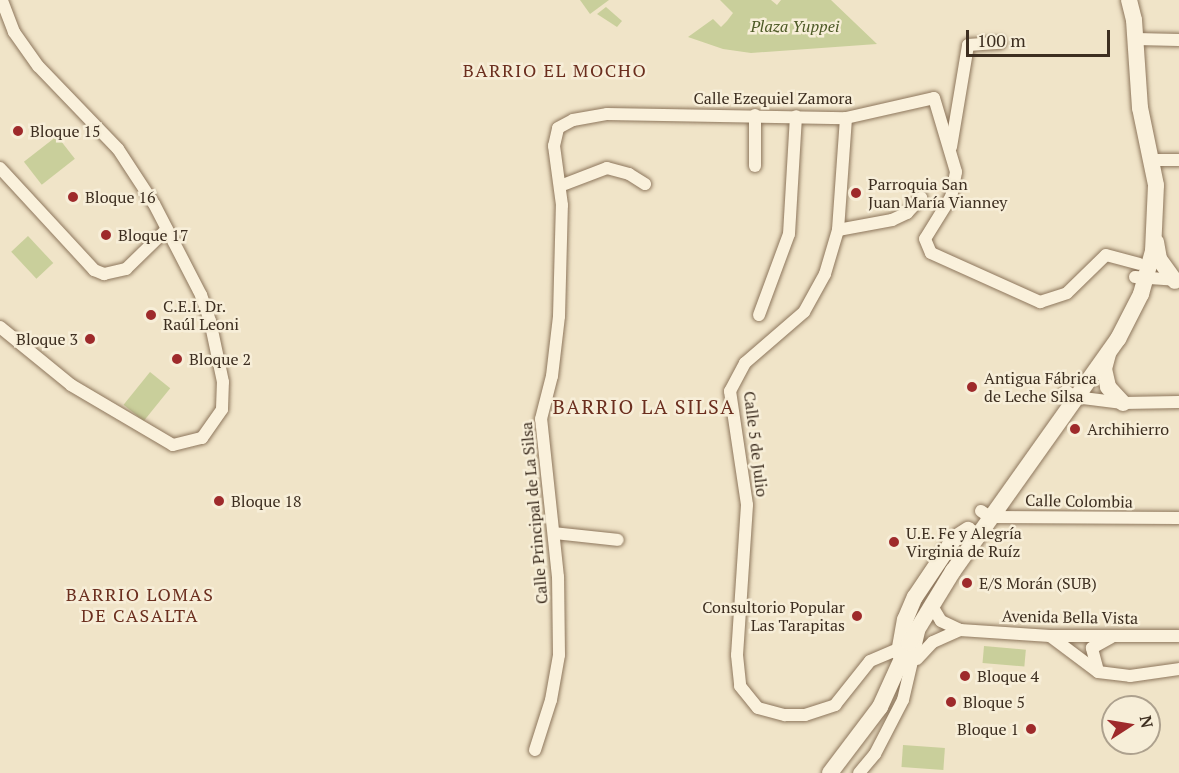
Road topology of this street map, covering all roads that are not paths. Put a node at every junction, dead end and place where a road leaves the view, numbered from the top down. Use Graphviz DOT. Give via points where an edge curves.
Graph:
graph roads {
  1 [pos="2,0"];
  2 [pos="1129,0"];
  3 [pos="1139,0"];
  4 [pos="1134,20"];
  5 [pos="1136,39"];
  6 [pos="1179,40"];
  7 [pos="1000,44"];
  8 [pos="755,115"];
  9 [pos="796,116"];
  10 [pos="846,118"];
  11 [pos="558,128"];
  12 [pos="951,147"];
  13 [pos="1150,160"];
  14 [pos="1179,160"];
  15 [pos="755,166"];
  16 [pos="0,168"];
  17 [pos="645,184"];
  18 [pos="560,186"];
  19 [pos="921,198"];
  20 [pos="166,229"];
  21 [pos="838,230"];
  22 [pos="1155,233"];
  23 [pos="1140,274"];
  24 [pos="1177,280"];
  25 [pos="759,315"];
  26 [pos="0,327"];
  27 [pos="1113,336"];
  28 [pos="1108,354"];
  29 [pos="1071,394"];
  30 [pos="1179,402"];
  31 [pos="1123,403"];
  32 [pos="986,514"];
  33 [pos="1179,518"];
  34 [pos="968,530"];
  35 [pos="554,532"];
  36 [pos="618,540"];
  37 [pos="924,580"];
  38 [pos="932,606"];
  39 [pos="920,627"];
  40 [pos="960,630"];
  41 [pos="1118,635"];
  42 [pos="1050,636"];
  43 [pos="1179,636"];
  44 [pos="900,648"];
  45 [pos="914,663"];
  46 [pos="1179,669"];
  47 [pos="1098,672"];
  48 [pos="897,675"];
  49 [pos="535,750"];
  50 [pos="830,773"];
  51 [pos="859,773"];
  1 -- 20 [label="street" via="23,47 118,149"];
  2 -- 4 [label="main road"];
  3 -- 4 [label="main road"];
  4 -- 5 [label="main road"];
  5 -- 6 [label="street"];
  5 -- 13 [label="main road" via="1140,108"];
  7 -- 12 [label="street" via="968,45"];
  8 -- 9 [label="street, Calle Ezequiel Zamora"];
  8 -- 11 [label="street, Calle Ezequiel Zamora" via="607,114 573,120"];
  8 -- 15 [label="street"];
  9 -- 10 [label="street, Calle Ezequiel Zamora"];
  9 -- 25 [label="street" via="789,234"];
  10 -- 12 [label="street, Calle Ezequiel Zamora" via="934,98"];
  10 -- 21 [label="street, Calle 5 de Julio"];
  11 -- 18 [label="street, Calle Principal de La Silsa" via="554,146"];
  12 -- 23 [label="street" via="955,183 925,239 932,253 1040,302 1067,293 1106,255"];
  13 -- 14 [label="street"];
  13 -- 22 [label="main road" via="1156,185"];
  13 -- 23 [label="main road"];
  16 -- 20 [label="street" via="93,270 104,274 126,269"];
  17 -- 18 [label="street" via="629,174 607,168"];
  18 -- 35 [label="street, Calle Principal de La Silsa" via="558,326 552,376 541,419"];
  19 -- 21 [label="street" via="907,213 892,220"];
  20 -- 26 [label="street" via="201,295 223,382 222,410 202,438 173,445 159,439 71,385"];
  21 -- 44 [label="street, Calle 5 de Julio" via="825,274 804,312 745,363 730,391 747,505 737,655 740,686 758,708 805,715 835,705 870,661"];
  22 -- 23 [label="main road"];
  22 -- 24 [label="main road" via="1159,260"];
  23 -- 24 [label="street"];
  23 -- 27 [label="main road"];
  27 -- 28 [label="main road"];
  27 -- 29 [label="main road"];
  28 -- 29 [label="main road"];
  28 -- 31 [label="main road" via="1104,369 1108,387"];
  29 -- 31 [label="street"];
  29 -- 32 [label="main road"];
  30 -- 31 [label="street"];
  32 -- 33 [label="street, Calle Colombia"];
  32 -- 34 [label="main road"];
  32 -- 38 [label="main road"];
  34 -- 37 [label="main road" via="954,539"];
  34 -- 38 [label="main road" via="935,580 929,599"];
  35 -- 36 [label="street"];
  35 -- 49 [label="street, Calle Principal de La Silsa" via="558,655 551,700"];
  37 -- 39 [label="main road"];
  37 -- 44 [label="main road" via="905,620"];
  38 -- 39 [label="main road"];
  38 -- 40 [label="street" via="941,621"];
  39 -- 45 [label="street"];
  39 -- 48 [label="main road"];
  40 -- 42 [label="street, Avenida Bella Vista"];
  40 -- 45 [label="street, Avenida Bella Vista" via="933,642"];
  41 -- 42 [label="street, Avenida Bella Vista"];
  41 -- 43 [label="street, Avenida Bella Vista"];
  41 -- 47 [label="street" via="1092,648"];
  42 -- 47 [label="street"];
  44 -- 48 [label="main road"];
  45 -- 51 [label="street" via="893,720"];
  46 -- 47 [label="street" via="1130,676"];
  48 -- 50 [label="main road" via="866,728"];
}
